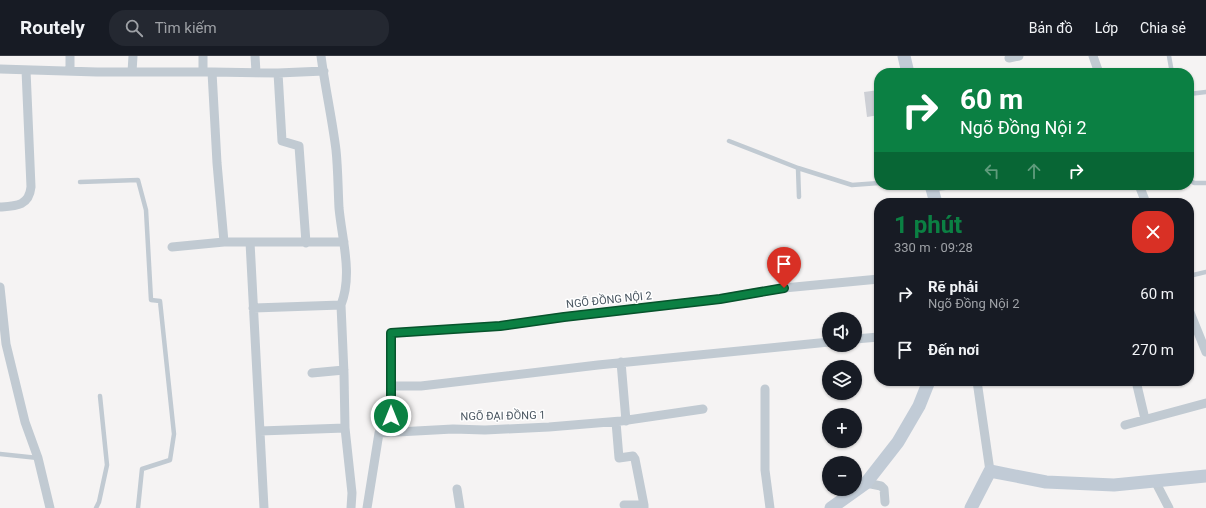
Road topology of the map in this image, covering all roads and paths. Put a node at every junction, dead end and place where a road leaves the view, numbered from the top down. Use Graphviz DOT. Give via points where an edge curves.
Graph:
graph roads {
  1 [pos="70,56"];
  2 [pos="132,56"];
  3 [pos="203,56"];
  4 [pos="255,56"];
  5 [pos="321,56"];
  6 [pos="904,56"];
  7 [pos="1019,56"];
  8 [pos="1093,56"];
  9 [pos="1169,56"];
  10 [pos="1009,58"];
  11 [pos="907,68"];
  12 [pos="1097,68"];
  13 [pos="1171,68"];
  14 [pos="0,69"];
  15 [pos="26,70"];
  16 [pos="70,71"];
  17 [pos="324,71"];
  18 [pos="132,72"];
  19 [pos="203,72"];
  20 [pos="212,72"];
  21 [pos="256,72"];
  22 [pos="278,73"];
  23 [pos="1206,92"];
  24 [pos="1194,93"];
  25 [pos="729,141"];
  26 [pos="798,168"];
  27 [pos="80,182"];
  28 [pos="874,183"];
  29 [pos="1194,183"];
  30 [pos="1206,183"];
  31 [pos="799,197"];
  32 [pos="0,207"];
  33 [pos="224,242"];
  34 [pos="250,242"];
  35 [pos="344,242"];
  36 [pos="306,243"];
  37 [pos="172,247"];
  38 [pos="1206,272"];
  39 [pos="1194,275"];
  40 [pos="874,279"];
  41 [pos="0,287"];
  42 [pos="341,305"];
  43 [pos="253,308"];
  44 [pos="1194,322"];
  45 [pos="874,337"];
  46 [pos="862,338"];
  47 [pos="822,343"];
  48 [pos="1206,352"];
  49 [pos="621,362"];
  50 [pos="344,370"];
  51 [pos="312,373"];
  52 [pos="391,386"];
  53 [pos="926,386"];
  54 [pos="978,386"];
  55 [pos="1137,386"];
  56 [pos="765,389"];
  57 [pos="100,396"];
  58 [pos="1206,403"];
  59 [pos="703,409"];
  60 [pos="1145,419"];
  61 [pos="626,420"];
  62 [pos="616,422"];
  63 [pos="1125,425"];
  64 [pos="345,428"];
  65 [pos="260,431"];
  66 [pos="391,432"];
  67 [pos="0,454"];
  68 [pos="38,458"];
  69 [pos="990,471"];
  70 [pos="1206,476"];
  71 [pos="1155,481"];
  72 [pos="866,483"];
  73 [pos="457,489"];
  74 [pos="885,502"];
  75 [pos="624,504"];
  76 [pos="644,507"];
  77 [pos="50,508"];
  78 [pos="96,508"];
  79 [pos="138,508"];
  80 [pos="264,508"];
  81 [pos="351,508"];
  82 [pos="367,508"];
  83 [pos="460,508"];
  84 [pos="770,508"];
  85 [pos="831,508"];
  86 [pos="971,508"];
  87 [pos="1169,508"];
  1 -- 16 [label="street"];
  2 -- 18 [label="street"];
  3 -- 19 [label="street"];
  4 -- 21 [label="street"];
  5 -- 17 [label="street"];
  6 -- 11 [label="street"];
  7 -- 10 [label="street"];
  8 -- 12 [label="street"];
  9 -- 13 [label="lane"];
  14 -- 15 [label="street"];
  15 -- 16 [label="street"];
  15 -- 32 [label="street" via="30,193 28,199 18,205"];
  16 -- 18 [label="street"];
  17 -- 22 [label="street"];
  17 -- 35 [label="street" via="336,150"];
  18 -- 19 [label="street"];
  19 -- 20 [label="street"];
  20 -- 21 [label="street"];
  20 -- 33 [label="street"];
  21 -- 22 [label="street"];
  22 -- 36 [label="street" via="282,141 299,146"];
  23 -- 24 [label="lane"];
  25 -- 26 [label="lane"];
  26 -- 28 [label="lane" via="852,185"];
  26 -- 31 [label="lane"];
  27 -- 79 [label="lane" via="138,180 146,210 151,300 160,301 174,434 170,460 142,469"];
  29 -- 30 [label="lane"];
  33 -- 34 [label="street"];
  33 -- 37 [label="street"];
  34 -- 36 [label="street"];
  34 -- 43 [label="street"];
  35 -- 36 [label="street"];
  35 -- 42 [label="street" via="346,285"];
  38 -- 39 [label="lane"];
  40 -- 52 [label="street, NGÕ ĐỒNG NỘI 2" via="784,288 720,299 500,326 391,333"];
  41 -- 68 [label="street" via="6,344 25,422"];
  42 -- 43 [label="street"];
  42 -- 50 [label="street"];
  43 -- 65 [label="street"];
  44 -- 48 [label="street"];
  45 -- 46 [label="street"];
  47 -- 49 [label="street"];
  49 -- 52 [label="street" via="421,386"];
  49 -- 61 [label="street"];
  50 -- 51 [label="street"];
  50 -- 64 [label="street"];
  52 -- 66 [label="street, NGÕ ĐỒNG NỘI 2"];
  53 -- 72 [label="street" via="919,406 898,442"];
  54 -- 69 [label="street"];
  55 -- 60 [label="street"];
  56 -- 84 [label="street" via="765,470"];
  57 -- 78 [label="lane" via="107,465"];
  58 -- 60 [label="street"];
  59 -- 61 [label="street, NGÕ ĐẠI ĐỒNG 1"];
  60 -- 63 [label="street"];
  61 -- 62 [label="street, NGÕ ĐẠI ĐỒNG 1"];
  62 -- 66 [label="street, NGÕ ĐẠI ĐỒNG 1" via="493,430"];
  62 -- 76 [label="street" via="619,458 633,456 635,459"];
  64 -- 65 [label="street"];
  64 -- 81 [label="street" via="352,493"];
  65 -- 80 [label="street"];
  66 -- 82 [label="street, NGÕ ĐẠI ĐỒNG 1" via="378,433"];
  67 -- 68 [label="lane"];
  68 -- 77 [label="street"];
  69 -- 71 [label="street" via="1046,482 1114,485"];
  69 -- 86 [label="street"];
  70 -- 71 [label="street"];
  71 -- 87 [label="street"];
  72 -- 74 [label="street" via="881,486 884,489"];
  72 -- 85 [label="street"];
  73 -- 83 [label="street"];
  75 -- 76 [label="street"];
}
